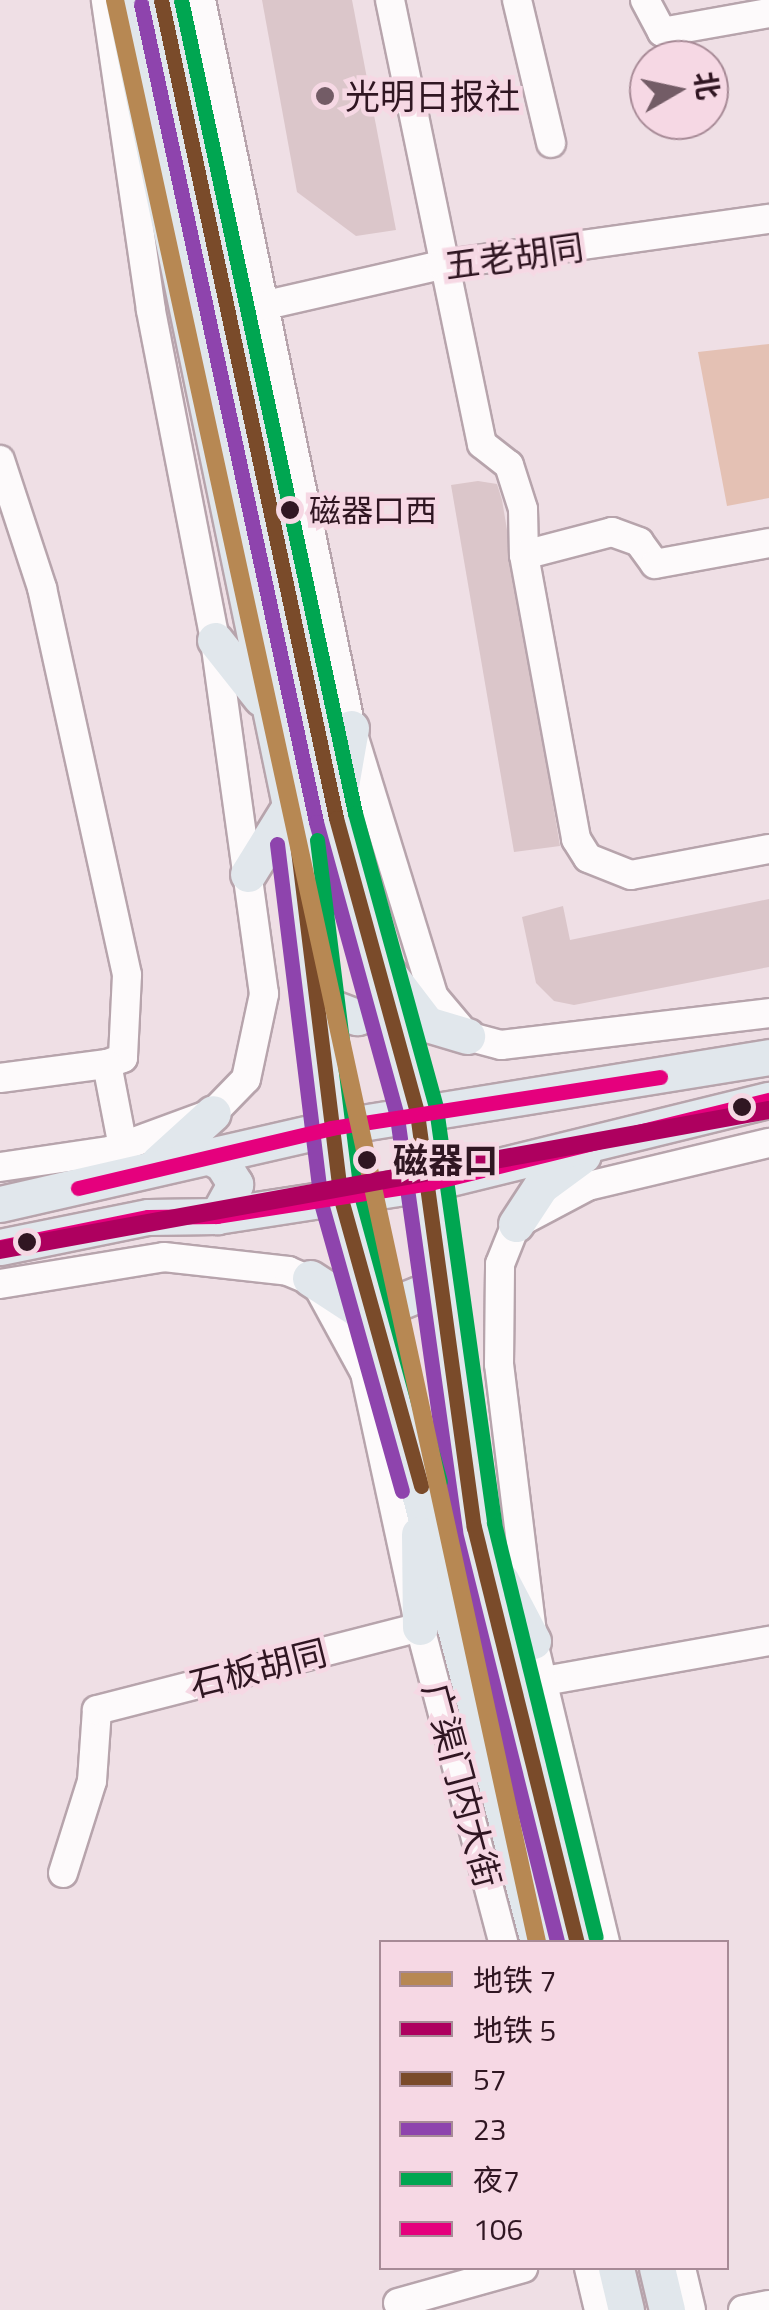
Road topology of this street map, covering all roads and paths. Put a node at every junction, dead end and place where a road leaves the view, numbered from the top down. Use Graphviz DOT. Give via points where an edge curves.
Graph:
graph roads {
  1 [pos="106,0"];
  2 [pos="123,0"];
  3 [pos="161,0"];
  4 [pos="201,0"];
  5 [pos="390,0"];
  6 [pos="516,0"];
  7 [pos="645,0"];
  8 [pos="766,0"];
  9 [pos="769,10"];
  10 [pos="552,143"];
  11 [pos="769,219"];
  12 [pos="441,265"];
  13 [pos="262,306"];
  14 [pos="0,460"];
  15 [pos="769,542"];
  16 [pos="524,555"];
  17 [pos="215,640"];
  18 [pos="267,706"];
  19 [pos="352,728"];
  20 [pos="290,806"];
  21 [pos="336,818"];
  22 [pos="769,848"];
  23 [pos="248,874"];
  24 [pos="374,953"];
  25 [pos="386,996"];
  26 [pos="320,1003"];
  27 [pos="769,1013"];
  28 [pos="468,1036"];
  29 [pos="769,1057"];
  30 [pos="107,1064"];
  31 [pos="0,1078"];
  32 [pos="547,1098"];
  33 [pos="769,1100"];
  34 [pos="416,1112"];
  35 [pos="213,1113"];
  36 [pos="331,1128"];
  37 [pos="620,1136"];
  38 [pos="769,1143"];
  39 [pos="204,1154"];
  40 [pos="552,1156"];
  41 [pos="136,1158"];
  42 [pos="0,1167"];
  43 [pos="0,1176"];
  44 [pos="430,1183"];
  45 [pos="55,1194"];
  46 [pos="341,1199"];
  47 [pos="0,1204"];
  48 [pos="218,1216"];
  49 [pos="516,1224"];
  50 [pos="0,1247"];
  51 [pos="310,1278"];
  52 [pos="8,1282"];
  53 [pos="448,1308"];
  54 [pos="379,1323"];
  55 [pos="419,1478"];
  56 [pos="474,1527"];
  57 [pos="420,1627"];
  58 [pos="532,1641"];
  59 [pos="769,1642"];
  60 [pos="544,1682"];
  61 [pos="63,1873"];
  62 [pos="503,1940"];
  63 [pos="537,1940"];
  64 [pos="577,1940"];
  65 [pos="605,1940"];
  66 [pos="516,2270"];
  67 [pos="589,2270"];
  68 [pos="616,2270"];
  69 [pos="657,2270"];
  70 [pos="681,2270"];
  71 [pos="398,2302"];
  72 [pos="769,2305"];
  73 [pos="599,2310"];
  74 [pos="626,2310"];
  75 [pos="667,2310"];
  76 [pos="691,2310"];
  77 [pos="743,2310"];
  1 -- 17 [label="street" via="152,310"];
  2 -- 18 [label="main road, 广渠门内大街"];
  3 -- 21 [label="main road, 广渠门内大街"];
  4 -- 13 [label="street"];
  5 -- 12 [label="street"];
  6 -- 10 [label="street"];
  7 -- 9 [label="street" via="662,32"];
  8 -- 9 [label="street"];
  11 -- 12 [label="street, 五老胡同"];
  12 -- 13 [label="street, 五老胡同"];
  12 -- 16 [label="street" via="482,444 508,465 523,508"];
  13 -- 19 [label="street"];
  14 -- 30 [label="street" via="42,588 126,975 123,1058"];
  15 -- 16 [label="street" via="655,564 640,542 612,532"];
  16 -- 22 [label="street" via="576,840 588,858 631,875"];
  17 -- 18 [label="main road"];
  17 -- 23 [label="street"];
  18 -- 20 [label="main road, 广渠门内大街"];
  19 -- 21 [label="main road"];
  19 -- 28 [label="street" via="412,941 434,998"];
  20 -- 23 [label="main road"];
  20 -- 26 [label="main road, 广渠门内大街"];
  21 -- 24 [label="main road, 广渠门内大街"];
  23 -- 35 [label="street" via="264,994 259,1044 246,1079"];
  24 -- 25 [label="main road, 广渠门内大街"];
  24 -- 28 [label="main road" via="428,1024"];
  25 -- 26 [label="main road" via="374,1012 358,1016"];
  25 -- 34 [label="main road, 广渠门内大街"];
  26 -- 36 [label="main road, 广渠门内大街"];
  27 -- 28 [label="street" via="536,1047"];
  29 -- 32 [label="main road"];
  30 -- 31 [label="street"];
  30 -- 41 [label="street"];
  32 -- 34 [label="main road"];
  32 -- 40 [label="main road" via="538,1132"];
  33 -- 37 [label="main road"];
  34 -- 36 [label="main road"];
  34 -- 44 [label="main road, 广渠门内大街"];
  35 -- 41 [label="main road"];
  36 -- 39 [label="main road"];
  36 -- 46 [label="main road, 广渠门内大街"];
  37 -- 40 [label="main road"];
  37 -- 49 [label="main road" via="540,1186"];
  38 -- 49 [label="street" via="635,1171"];
  39 -- 41 [label="main road"];
  39 -- 48 [label="main road" via="222,1162 235,1184"];
  40 -- 44 [label="main road"];
  41 -- 42 [label="street"];
  41 -- 45 [label="main road"];
  43 -- 45 [label="main road"];
  44 -- 46 [label="main road"];
  44 -- 53 [label="main road, 广渠门内大街"];
  45 -- 47 [label="main road"];
  46 -- 48 [label="main road"];
  46 -- 54 [label="main road, 广渠门内大街"];
  48 -- 50 [label="main road" via="148,1217"];
  49 -- 58 [label="street" via="500,1264 497,1325"];
  51 -- 52 [label="street" via="164,1256"];
  51 -- 54 [label="main road"];
  51 -- 57 [label="street, 广渠门内大街" via="365,1374"];
  53 -- 54 [label="main road" via="419,1294 389,1306"];
  53 -- 56 [label="main road, 广渠门内大街" via="452,1405"];
  54 -- 55 [label="main road, 广渠门内大街"];
  55 -- 57 [label="main road"];
  55 -- 63 [label="main road, 广渠门内大街"];
  56 -- 58 [label="main road"];
  56 -- 64 [label="main road, 广渠门内大街"];
  57 -- 61 [label="street, 石板胡同" via="96,1710 92,1780"];
  57 -- 62 [label="street, 广渠门内大街"];
  58 -- 60 [label="street"];
  59 -- 60 [label="street"];
  60 -- 65 [label="street"];
  66 -- 71 [label="street"];
  67 -- 73 [label="street"];
  68 -- 74 [label="main road"];
  69 -- 75 [label="main road"];
  70 -- 76 [label="street"];
  72 -- 77 [label="street"];
}
